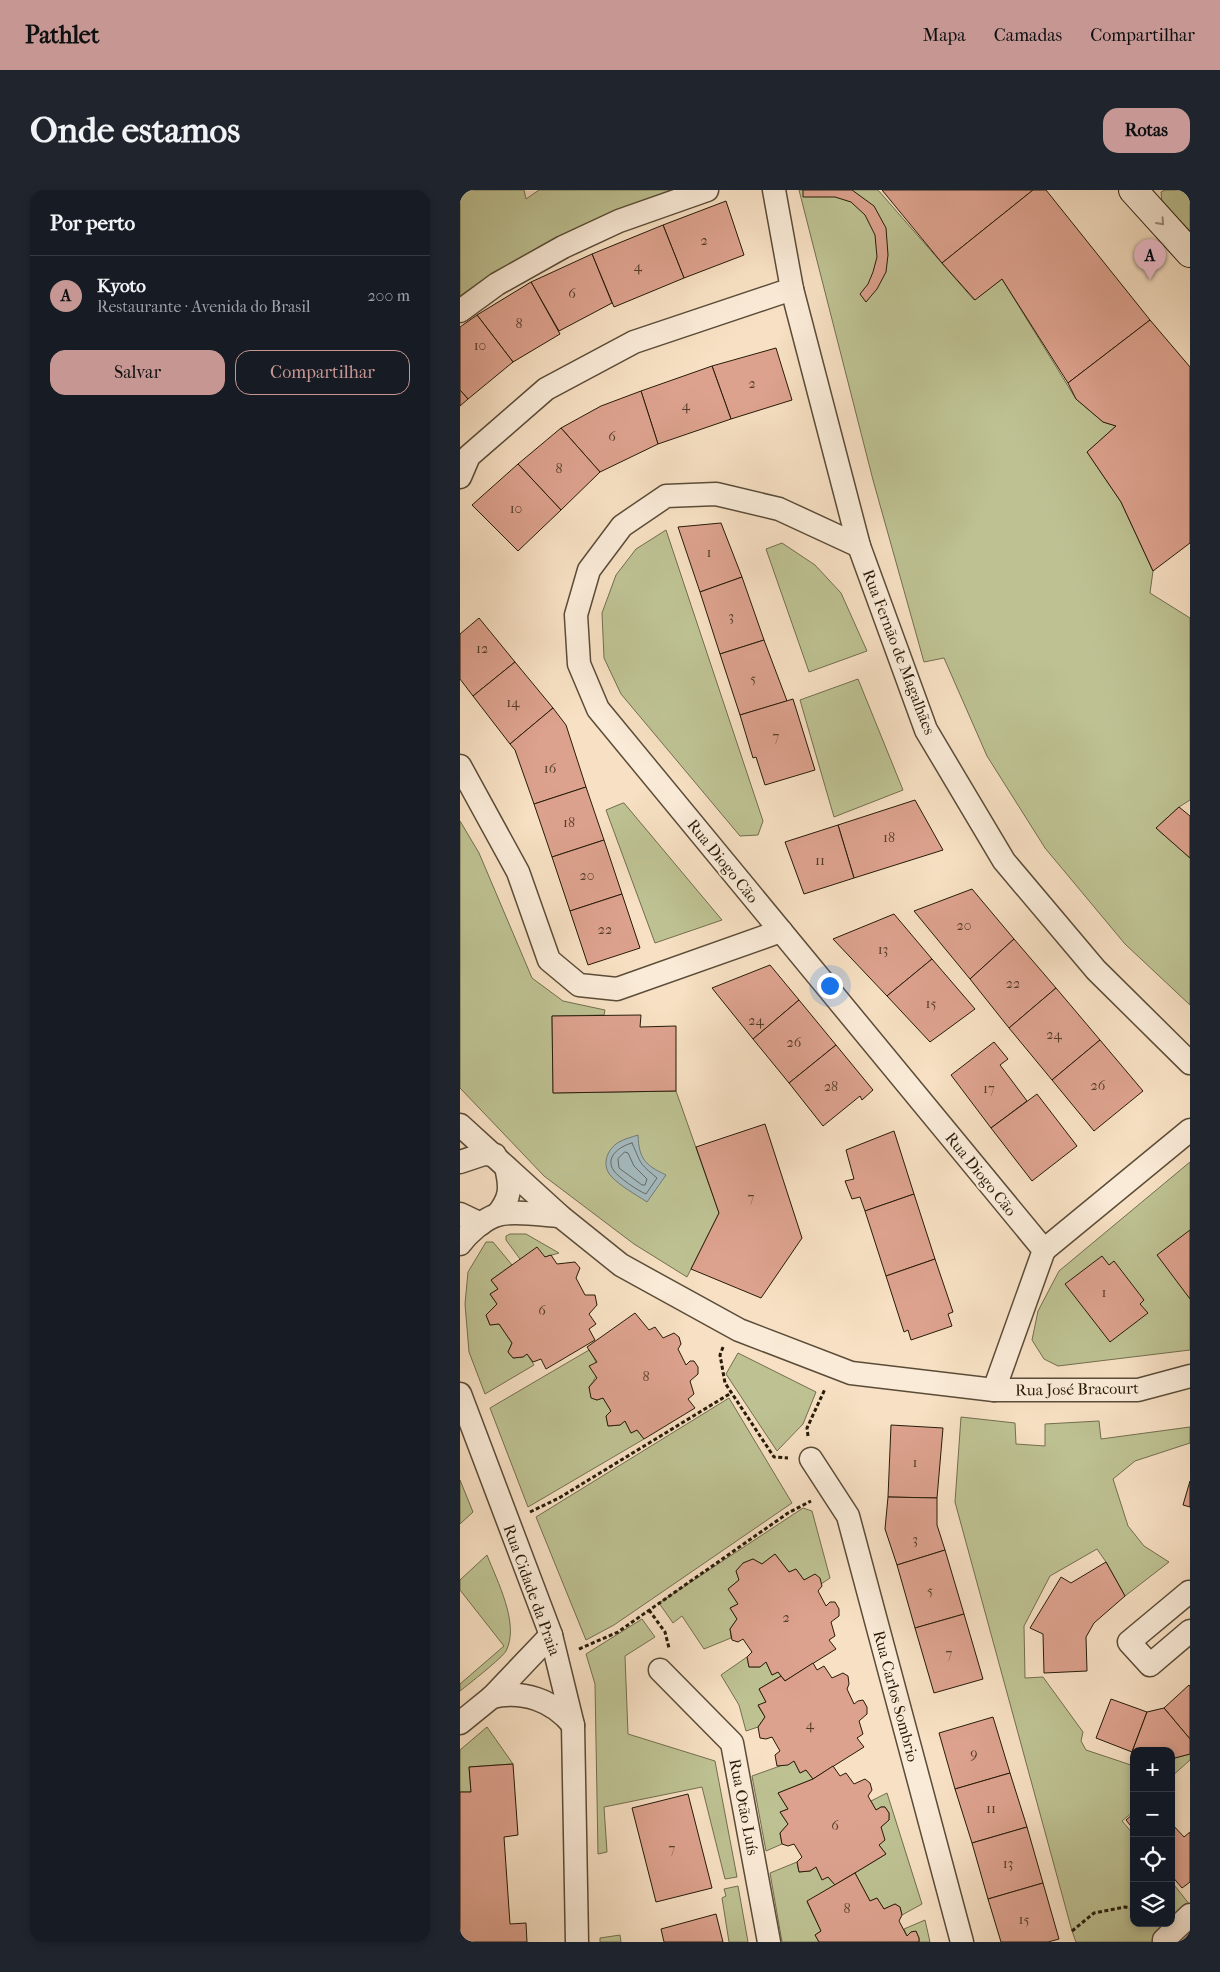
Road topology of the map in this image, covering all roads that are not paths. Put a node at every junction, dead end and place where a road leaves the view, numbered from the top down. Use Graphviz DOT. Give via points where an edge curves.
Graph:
graph roads {
  1 [pos="707,190"];
  2 [pos="774,190"];
  3 [pos="1133,190"];
  4 [pos="1190,253"];
  5 [pos="792,289"];
  6 [pos="460,311"];
  7 [pos="460,477"];
  8 [pos="859,546"];
  9 [pos="460,766"];
  10 [pos="781,931"];
  11 [pos="1190,1063"];
  12 [pos="460,1125"];
  13 [pos="1190,1130"];
  14 [pos="501,1161"];
  15 [pos="460,1162"];
  16 [pos="460,1214"];
  17 [pos="560,1216"];
  18 [pos="489,1220"];
  19 [pos="460,1244"];
  20 [pos="1044,1250"];
  21 [pos="1190,1376"];
  22 [pos="994,1390"];
  23 [pos="460,1394"];
  24 [pos="811,1459"];
  25 [pos="1190,1594"];
  26 [pos="1190,1631"];
  27 [pos="552,1635"];
  28 [pos="660,1670"];
  29 [pos="492,1697"];
  30 [pos="460,1723"];
  31 [pos="573,1725"];
  32 [pos="1190,1915"];
  33 [pos="1164,1941"];
  34 [pos="577,1942"];
  35 [pos="769,1942"];
  36 [pos="962,1942"];
  1 -- 6 [label="street" via="619,221 563,247 497,284"];
  2 -- 5 [label="street, Rua Fernão de Magalhães"];
  3 -- 4 [label="main road, one-way"];
  5 -- 7 [label="street" via="634,342 546,389 469,456"];
  5 -- 8 [label="street, Rua Fernão de Magalhães"];
  8 -- 10 [label="street, Rua Diogo Cão" via="779,509 716,494 666,496 622,526 589,570 576,615 579,664 598,709"];
  8 -- 11 [label="street, Rua Fernão de Magalhães" via="926,730 1004,861 1096,970"];
  9 -- 10 [label="street" via="518,872 549,960 579,986 617,989"];
  10 -- 20 [label="street, Rua Diogo Cão"];
  12 -- 14 [label="street, Rua José Bracourt"];
  13 -- 20 [label="street"];
  14 -- 15 [label="street" via="484,1154"];
  14 -- 17 [label="street, Rua José Bracourt"];
  14 -- 18 [label="street" via="510,1185 509,1197"];
  16 -- 18 [label="street"];
  17 -- 18 [label="street" via="513,1213"];
  17 -- 22 [label="street, Rua José Bracourt" via="621,1264 739,1330 851,1373"];
  18 -- 19 [label="street"];
  20 -- 22 [label="street"];
  21 -- 22 [label="street, Rua José Bracourt" via="1138,1390"];
  23 -- 27 [label="street, Rua Cidade da Praia"];
  24 -- 36 [label="street, Rua Carlos Sombrio" via="848,1516"];
  25 -- 26 [label="street" via="1129,1642 1150,1665"];
  27 -- 29 [label="street"];
  27 -- 31 [label="street, Rua Cidade da Praia"];
  28 -- 35 [label="street, Rua Otão Luís" via="732,1744"];
  29 -- 30 [label="street"];
  29 -- 31 [label="street" via="507,1694 537,1698 564,1714"];
  31 -- 34 [label="street, Rua Cidade da Praia"];
  32 -- 33 [label="street"];
}
